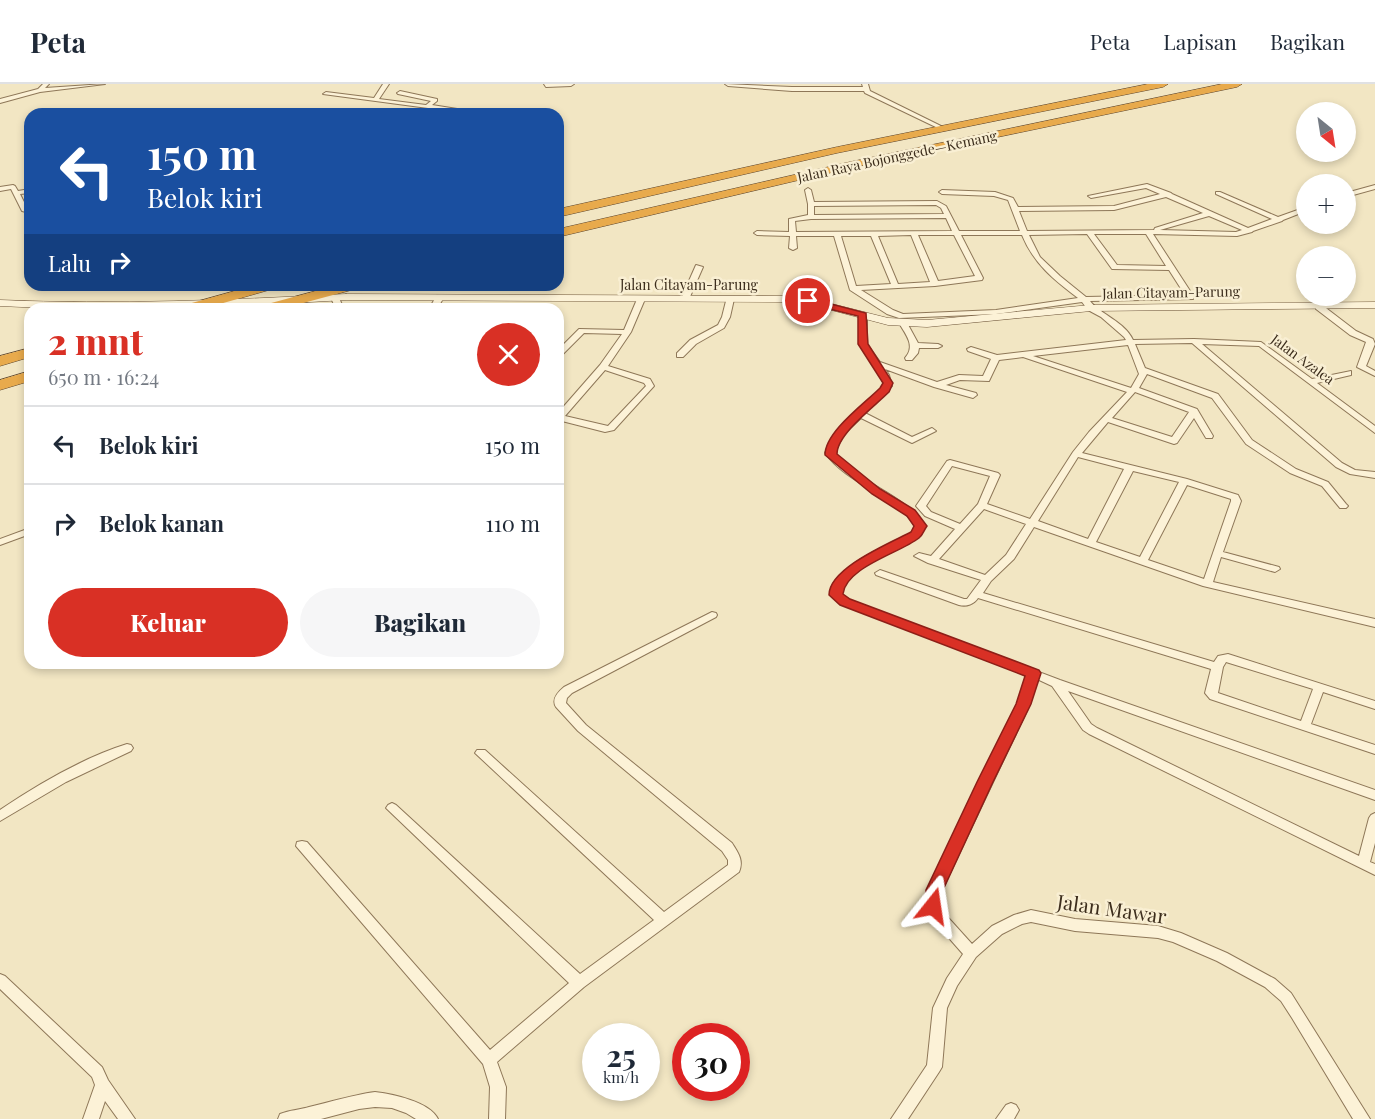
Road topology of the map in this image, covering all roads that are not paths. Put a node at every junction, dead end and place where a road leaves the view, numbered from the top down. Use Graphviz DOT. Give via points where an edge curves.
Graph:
graph roads {
  1 [pos="46,84"];
  2 [pos="102,84"];
  3 [pos="386,84"];
  4 [pos="571,84"];
  5 [pos="728,84"];
  6 [pos="1163,84"];
  7 [pos="1237,84"];
  8 [pos="546,85"];
  9 [pos="865,87"];
  10 [pos="40,90"];
  11 [pos="400,93"];
  12 [pos="326,94"];
  13 [pos="376,99"];
  14 [pos="0,101"];
  15 [pos="429,105"];
  16 [pos="448,108"];
  17 [pos="944,129"];
  18 [pos="13,187"];
  19 [pos="1375,187"];
  20 [pos="0,189"];
  21 [pos="1367,189"];
  22 [pos="24,190"];
  23 [pos="808,190"];
  24 [pos="942,192"];
  25 [pos="1356,192"];
  26 [pos="1375,192"];
  27 [pos="1169,194"];
  28 [pos="1218,194"];
  29 [pos="1091,196"];
  30 [pos="811,204"];
  31 [pos="24,210"];
  32 [pos="1017,210"];
  33 [pos="564,211"];
  34 [pos="1211,213"];
  35 [pos="1296,213"];
  36 [pos="949,216"];
  37 [pos="811,217"];
  38 [pos="1280,220"];
  39 [pos="1250,231"];
  40 [pos="564,232"];
  41 [pos="1148,232"];
  42 [pos="757,233"];
  43 [pos="1089,233"];
  44 [pos="793,234"];
  45 [pos="837,234"];
  46 [pos="874,234"];
  47 [pos="915,234"];
  48 [pos="958,234"];
  49 [pos="1026,234"];
  50 [pos="793,248"];
  51 [pos="699,267"];
  52 [pos="1172,268"];
  53 [pos="935,284"];
  54 [pos="896,287"];
  55 [pos="853,288"];
  56 [pos="239,291"];
  57 [pos="331,291"];
  58 [pos="335,297"];
  59 [pos="440,297"];
  60 [pos="304,298"];
  61 [pos="641,299"];
  62 [pos="685,299"];
  63 [pos="730,299"];
  64 [pos="0,303"];
  65 [pos="206,303"];
  66 [pos="230,303"];
  67 [pos="286,303"];
  68 [pos="338,303"];
  69 [pos="436,303"];
  70 [pos="1087,303"];
  71 [pos="24,304"];
  72 [pos="1375,304"];
  73 [pos="1318,307"];
  74 [pos="863,315"];
  75 [pos="903,322"];
  76 [pos="627,332"];
  77 [pos="1194,341"];
  78 [pos="1132,342"];
  79 [pos="915,345"];
  80 [pos="938,346"];
  81 [pos="564,348"];
  82 [pos="971,349"];
  83 [pos="24,354"];
  84 [pos="680,355"];
  85 [pos="1024,356"];
  86 [pos="909,358"];
  87 [pos="996,358"];
  88 [pos="0,361"];
  89 [pos="875,363"];
  90 [pos="603,367"];
  91 [pos="1143,370"];
  92 [pos="1348,373"];
  93 [pos="1375,374"];
  94 [pos="24,378"];
  95 [pos="1313,381"];
  96 [pos="937,384"];
  97 [pos="0,385"];
  98 [pos="1133,390"];
  99 [pos="973,395"];
  100 [pos="564,411"];
  101 [pos="1194,411"];
  102 [pos="860,414"];
  103 [pos="564,418"];
  104 [pos="1106,419"];
  105 [pos="1375,430"];
  106 [pos="932,431"];
  107 [pos="1209,436"];
  108 [pos="1076,454"];
  109 [pos="1130,467"];
  110 [pos="1375,475"];
  111 [pos="1184,481"];
  112 [pos="982,505"];
  113 [pos="1343,506"];
  114 [pos="1034,522"];
  115 [pos="961,528"];
  116 [pos="24,533"];
  117 [pos="0,542"];
  118 [pos="1089,544"];
  119 [pos="1217,553"];
  120 [pos="919,556"];
  121 [pos="932,561"];
  122 [pos="1142,562"];
  123 [pos="1275,569"];
  124 [pos="880,573"];
  125 [pos="987,579"];
  126 [pos="1207,584"];
  127 [pos="976,594"];
  128 [pos="712,615"];
  129 [pos="1375,623"];
  130 [pos="1217,667"];
  131 [pos="1034,673"];
  132 [pos="1056,683"];
  133 [pos="1319,688"];
  134 [pos="1375,705"];
  135 [pos="1304,727"];
  136 [pos="126,748"];
  137 [pos="1375,750"];
  138 [pos="481,753"];
  139 [pos="1375,795"];
  140 [pos="392,808"];
  141 [pos="0,816"];
  142 [pos="1375,818"];
  143 [pos="302,846"];
  144 [pos="1369,867"];
  145 [pos="664,921"];
  146 [pos="971,953"];
  147 [pos="0,980"];
  148 [pos="579,983"];
  149 [pos="489,1060"];
  150 [pos="104,1085"];
  151 [pos="91,1119"];
  152 [pos="128,1119"];
  153 [pos="286,1119"];
  154 [pos="430,1119"];
  155 [pos="497,1119"];
  156 [pos="899,1119"];
  157 [pos="1362,1119"];
  1 -- 10 [label="street"];
  2 -- 10 [label="street"];
  3 -- 13 [label="street"];
  4 -- 8 [label="street"];
  5 -- 9 [label="street" via="792,89"];
  6 -- 17 [label="highway, Jalan Raya Bojonggede—Kemang"];
  7 -- 40 [label="highway, Jalan Raya Bojonggede—Kemang" via="850,165"];
  9 -- 17 [label="street" via="884,102"];
  10 -- 14 [label="street"];
  11 -- 15 [label="street" via="435,100"];
  12 -- 13 [label="street"];
  13 -- 15 [label="street"];
  15 -- 16 [label="street"];
  17 -- 33 [label="highway, Jalan Raya Bojonggede—Kemang"];
  18 -- 20 [label="street"];
  18 -- 22 [label="street"];
  18 -- 31 [label="street"];
  19 -- 21 [label="street"];
  21 -- 25 [label="street"];
  21 -- 26 [label="street"];
  23 -- 30 [label="street"];
  24 -- 32 [label="street" via="1001,195 1011,199"];
  27 -- 29 [label="street" via="1143,185"];
  27 -- 32 [label="street" via="1107,209"];
  27 -- 34 [label="street"];
  28 -- 38 [label="street"];
  30 -- 36 [label="street" via="934,202 943,206"];
  30 -- 37 [label="street"];
  32 -- 49 [label="street"];
  34 -- 39 [label="street"];
  34 -- 41 [label="street"];
  35 -- 38 [label="street"];
  36 -- 37 [label="street"];
  36 -- 48 [label="street"];
  37 -- 44 [label="street" via="791,219"];
  38 -- 39 [label="street"];
  39 -- 41 [label="street"];
  41 -- 43 [label="street"];
  41 -- 52 [label="street"];
  42 -- 44 [label="street"];
  43 -- 49 [label="street"];
  43 -- 52 [label="street" via="1115,267"];
  44 -- 45 [label="street"];
  44 -- 50 [label="street"];
  45 -- 46 [label="street"];
  45 -- 55 [label="street"];
  46 -- 47 [label="street"];
  46 -- 54 [label="street"];
  47 -- 48 [label="street"];
  47 -- 53 [label="street"];
  48 -- 49 [label="street"];
  48 -- 53 [label="street" via="979,279"];
  49 -- 70 [label="street" via="1041,264"];
  51 -- 62 [label="street"];
  52 -- 70 [label="street" via="1189,297"];
  53 -- 54 [label="street"];
  54 -- 55 [label="street"];
  55 -- 70 [label="street" via="902,316"];
  56 -- 65 [label="highway"];
  57 -- 60 [label="highway"];
  58 -- 59 [label="main road, Jalan Citayam-Parung"];
  58 -- 60 [label="main road, Jalan Citayam-Parung"];
  58 -- 68 [label="street"];
  59 -- 61 [label="main road, Jalan Citayam-Parung"];
  59 -- 69 [label="street"];
  60 -- 66 [label="main road, Jalan Citayam-Parung"];
  60 -- 67 [label="highway"];
  61 -- 62 [label="main road, Jalan Citayam-Parung"];
  61 -- 76 [label="street"];
  62 -- 63 [label="main road, Jalan Citayam-Parung"];
  63 -- 74 [label="main road, Jalan Citayam-Parung" via="808,301"];
  63 -- 84 [label="street" via="721,326 693,342"];
  64 -- 71 [label="main road, Jalan Citayam-Parung"];
  70 -- 73 [label="main road, Jalan Citayam-Parung"];
  70 -- 75 [label="main road, Jalan Citayam-Parung" via="972,321"];
  70 -- 78 [label="street"];
  72 -- 73 [label="main road, Jalan Citayam-Parung"];
  73 -- 93 [label="street" via="1370,341 1361,366"];
  74 -- 75 [label="main road, Jalan Citayam-Parung"];
  74 -- 89 [label="street" via="863,344"];
  75 -- 79 [label="street"];
  76 -- 81 [label="street" via="582,331"];
  76 -- 90 [label="street"];
  77 -- 78 [label="street, Jalan Azalea"];
  77 -- 95 [label="street, Jalan Azalea" via="1261,344"];
  77 -- 110 [label="street" via="1339,465"];
  78 -- 85 [label="street, Jalan Azalea"];
  78 -- 91 [label="street"];
  79 -- 80 [label="street"];
  79 -- 86 [label="street"];
  82 -- 87 [label="street"];
  83 -- 88 [label="highway"];
  85 -- 87 [label="street, Jalan Azalea"];
  85 -- 98 [label="street"];
  87 -- 96 [label="street" via="986,379 959,377"];
  89 -- 96 [label="street"];
  89 -- 102 [label="street" via="888,386"];
  90 -- 100 [label="street"];
  90 -- 103 [label="street" via="647,381 650,386 611,428"];
  91 -- 98 [label="street"];
  91 -- 113 [label="street" via="1215,396 1249,442 1293,471 1328,486"];
  92 -- 95 [label="street"];
  94 -- 97 [label="highway"];
  95 -- 105 [label="street, Jalan Azalea"];
  96 -- 99 [label="street"];
  98 -- 101 [label="street"];
  98 -- 104 [label="street"];
  101 -- 104 [label="street" via="1174,441"];
  101 -- 107 [label="street"];
  102 -- 106 [label="street" via="912,440"];
  102 -- 131 [label="street" via="839,434 831,455 911,513 920,526 916,535 863,562 842,580 836,595 845,602"];
  104 -- 108 [label="street"];
  108 -- 109 [label="street"];
  108 -- 114 [label="street"];
  109 -- 111 [label="street"];
  109 -- 118 [label="street"];
  111 -- 119 [label="street" via="1236,498"];
  111 -- 122 [label="street"];
  112 -- 114 [label="street"];
  112 -- 115 [label="street"];
  112 -- 115 [label="street" via="995,476 950,463 921,506 928,514"];
  114 -- 118 [label="street"];
  114 -- 125 [label="street" via="1010,557"];
  115 -- 121 [label="street"];
  116 -- 117 [label="street"];
  118 -- 122 [label="street"];
  119 -- 123 [label="street"];
  119 -- 126 [label="street"];
  120 -- 121 [label="street"];
  121 -- 125 [label="street"];
  122 -- 126 [label="street"];
  124 -- 127 [label="street" via="965,603"];
  125 -- 127 [label="street"];
  126 -- 129 [label="street"];
  127 -- 130 [label="street"];
  128 -- 145 [label="street" via="568,690 559,701 562,710 582,728 733,854 734,868"];
  130 -- 133 [label="street" via="1222,659 1228,658"];
  130 -- 135 [label="street" via="1212,695"];
  131 -- 132 [label="street"];
  131 -- 146 [label="street" via="1024,704 935,890 933,906 946,927"];
  132 -- 139 [label="street"];
  132 -- 144 [label="street" via="1093,731"];
  133 -- 134 [label="street"];
  133 -- 135 [label="street"];
  135 -- 137 [label="street"];
  136 -- 141 [label="street" via="30,795"];
  138 -- 145 [label="street"];
  140 -- 148 [label="street"];
  142 -- 144 [label="street"];
  143 -- 149 [label="street"];
  145 -- 148 [label="street"];
  146 -- 156 [label="street, Jalan Mawar" via="940,1008 934,1067"];
  146 -- 157 [label="street, Jalan Mawar" via="997,930 1031,916 1075,925 1158,932 1197,945 1270,983 1286,998"];
  147 -- 150 [label="street" via="97,1072"];
  148 -- 149 [label="street"];
  149 -- 155 [label="street" via="498,1087"];
  150 -- 151 [label="street"];
  150 -- 152 [label="street"];
  153 -- 154 [label="street" via="378,1098 404,1103"];
}
